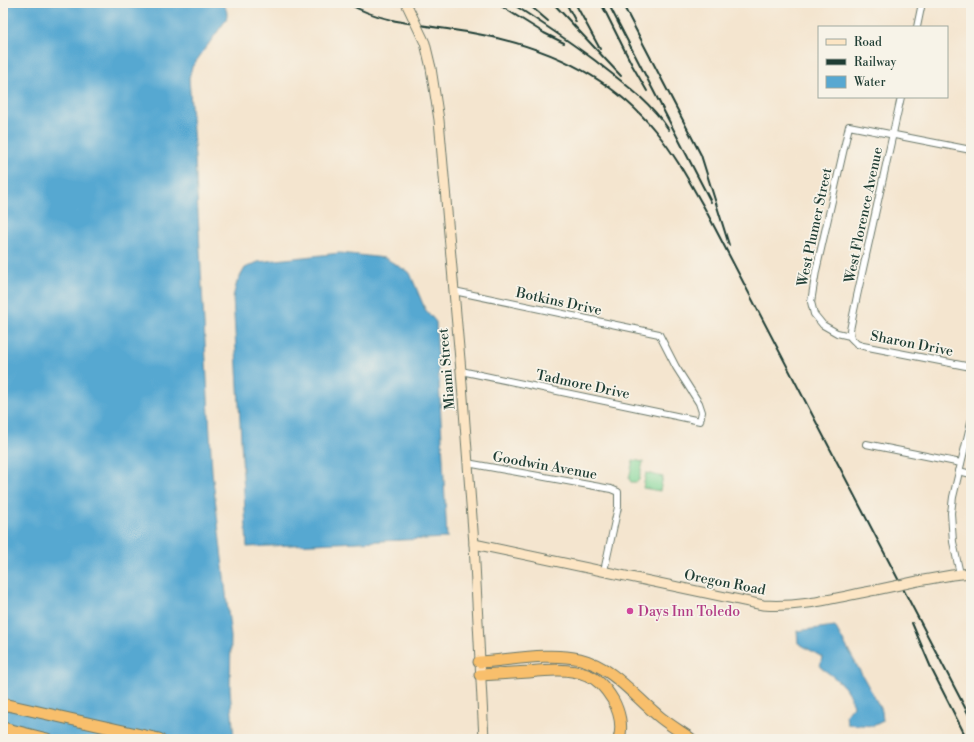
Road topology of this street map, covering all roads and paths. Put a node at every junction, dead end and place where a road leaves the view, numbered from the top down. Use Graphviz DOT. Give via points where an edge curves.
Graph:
graph roads {
  1 [pos="406,3"];
  2 [pos="922,3"];
  3 [pos="917,26"];
  4 [pos="901,98"];
  5 [pos="893,134"];
  6 [pos="971,150"];
  7 [pos="454,291"];
  8 [pos="851,337"];
  9 [pos="971,367"];
  10 [pos="461,372"];
  11 [pos="700,421"];
  12 [pos="971,422"];
  13 [pos="866,444"];
  14 [pos="468,463"];
  15 [pos="961,463"];
  16 [pos="960,471"];
  17 [pos="971,474"];
  18 [pos="474,544"];
  19 [pos="604,571"];
  20 [pos="971,573"];
  21 [pos="960,574"];
  22 [pos="479,662"];
  23 [pos="480,675"];
  24 [pos="3,704"];
  25 [pos="3,728"];
  26 [pos="40,738"];
  27 [pos="47,739"];
  28 [pos="158,739"];
  29 [pos="484,739"];
  30 [pos="619,739"];
  31 [pos="690,739"];
  1 -- 7 [label="main road, Miami Street, bridge" via="425,43 431,68 439,120"];
  2 -- 3 [label="street"];
  4 -- 5 [label="street, West Florence Avenue"];
  5 -- 6 [label="street"];
  5 -- 8 [label="street, West Florence Avenue" via="857,296"];
  5 -- 8 [label="street, West Plumer Street" via="849,126 815,276 811,302 814,314 823,325"];
  7 -- 10 [label="main road, Miami Street"];
  7 -- 11 [label="street, Botkins Drive" via="659,334 699,403 702,412"];
  8 -- 9 [label="street, Sharon Drive" via="863,346"];
  10 -- 11 [label="street, Tadmore Drive"];
  10 -- 14 [label="main road, Miami Street"];
  12 -- 15 [label="street"];
  13 -- 15 [label="street"];
  14 -- 18 [label="main road, Miami Street"];
  14 -- 19 [label="street, Goodwin Avenue" via="618,492 618,507"];
  15 -- 16 [label="street"];
  16 -- 17 [label="street"];
  16 -- 21 [label="street" via="951,525"];
  18 -- 19 [label="main road, Oregon Road"];
  18 -- 22 [label="main road, Miami Street"];
  19 -- 21 [label="main road, Oregon Road, bridge" via="771,605 801,605"];
  20 -- 21 [label="main road, Oregon Road"];
  22 -- 23 [label="main road, Miami Street"];
  22 -- 31 [label="highway" via="549,657 581,660 606,670 661,718"];
  23 -- 29 [label="main road, Miami Street"];
  23 -- 30 [label="highway" via="558,670 587,675 608,691 620,722"];
  24 -- 28 [label="highway"];
  25 -- 26 [label="highway"];
  26 -- 27 [label="highway"];
}
